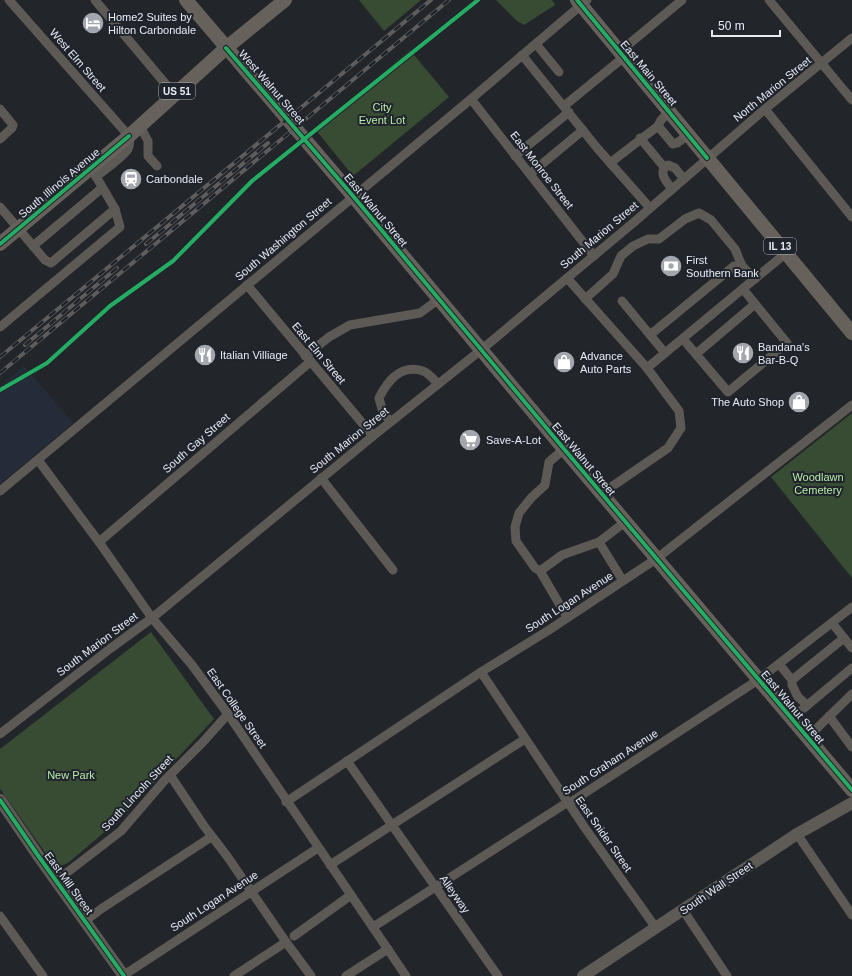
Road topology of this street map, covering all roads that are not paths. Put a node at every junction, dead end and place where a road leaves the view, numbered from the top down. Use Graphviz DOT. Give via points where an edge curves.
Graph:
graph roads {
  1 [pos="9,0"];
  2 [pos="95,0"];
  3 [pos="186,0"];
  4 [pos="285,0"];
  5 [pos="682,0"];
  6 [pos="769,0"];
  7 [pos="581,2"];
  8 [pos="852,38"];
  9 [pos="536,44"];
  10 [pos="226,48"];
  11 [pos="522,55"];
  12 [pos="624,57"];
  13 [pos="821,64"];
  14 [pos="559,72"];
  15 [pos="174,94"];
  16 [pos="470,99"];
  17 [pos="852,100"];
  18 [pos="0,109"];
  19 [pos="566,109"];
  20 [pos="765,109"];
  21 [pos="669,112"];
  22 [pos="140,126"];
  23 [pos="658,126"];
  24 [pos="583,130"];
  25 [pos="688,135"];
  26 [pos="129,136"];
  27 [pos="304,138"];
  28 [pos="640,138"];
  29 [pos="0,139"];
  30 [pos="515,156"];
  31 [pos="707,158"];
  32 [pos="610,162"];
  33 [pos="157,166"];
  34 [pos="664,167"];
  35 [pos="93,172"];
  36 [pos="530,174"];
  37 [pos="684,179"];
  38 [pos="102,188"];
  39 [pos="672,188"];
  40 [pos="353,196"];
  41 [pos="0,207"];
  42 [pos="650,208"];
  43 [pos="115,209"];
  44 [pos="852,217"];
  45 [pos="18,229"];
  46 [pos="0,244"];
  47 [pos="33,246"];
  48 [pos="786,254"];
  49 [pos="594,256"];
  50 [pos="742,266"];
  51 [pos="567,278"];
  52 [pos="755,280"];
  53 [pos="247,285"];
  54 [pos="743,289"];
  55 [pos="439,299"];
  56 [pos="585,299"];
  57 [pos="622,301"];
  58 [pos="755,304"];
  59 [pos="0,327"];
  60 [pos="852,333"];
  61 [pos="650,335"];
  62 [pos="683,338"];
  63 [pos="481,350"];
  64 [pos="665,353"];
  65 [pos="696,354"];
  66 [pos="308,359"];
  67 [pos="647,368"];
  68 [pos="438,384"];
  69 [pos="852,405"];
  70 [pos="390,422"];
  71 [pos="373,436"];
  72 [pos="564,449"];
  73 [pos="38,460"];
  74 [pos="321,478"];
  75 [pos="0,491"];
  76 [pos="601,494"];
  77 [pos="625,522"];
  78 [pos="99,542"];
  79 [pos="599,542"];
  80 [pos="656,559"];
  81 [pos="392,570"];
  82 [pos="540,571"];
  83 [pos="623,581"];
  84 [pos="852,607"];
  85 [pos="567,617"];
  86 [pos="152,618"];
  87 [pos="832,623"];
  88 [pos="844,638"];
  89 [pos="852,648"];
  90 [pos="779,664"];
  91 [pos="852,668"];
  92 [pos="481,672"];
  93 [pos="758,680"];
  94 [pos="792,683"];
  95 [pos="852,694"];
  96 [pos="807,705"];
  97 [pos="228,714"];
  98 [pos="829,716"];
  99 [pos="791,719"];
  100 [pos="0,734"];
  101 [pos="807,738"];
  102 [pos="525,739"];
  103 [pos="852,747"];
  104 [pos="347,761"];
  105 [pos="170,775"];
  106 [pos="852,790"];
  107 [pos="0,800"];
  108 [pos="286,802"];
  109 [pos="568,802"];
  110 [pos="852,803"];
  111 [pos="392,825"];
  112 [pos="797,834"];
  113 [pos="211,837"];
  114 [pos="318,848"];
  115 [pos="330,865"];
  116 [pos="56,881"];
  117 [pos="435,887"];
  118 [pos="251,892"];
  119 [pos="351,895"];
  120 [pos="683,910"];
  121 [pos="852,915"];
  122 [pos="0,916"];
  123 [pos="84,921"];
  124 [pos="373,927"];
  125 [pos="656,928"];
  126 [pos="294,936"];
  127 [pos="286,942"];
  128 [pos="388,949"];
  129 [pos="43,976"];
  130 [pos="124,976"];
  131 [pos="234,976"];
  132 [pos="311,976"];
  133 [pos="346,976"];
  134 [pos="406,976"];
  135 [pos="498,976"];
  136 [pos="583,976"];
  137 [pos="727,976"];
  1 -- 26 [label="street, West Elm Street"];
  2 -- 15 [label="street"];
  3 -- 10 [label="highway, West Walnut Street"];
  4 -- 10 [label="highway, South Illinois Avenue / US 51"];
  5 -- 12 [label="street" via="629,44"];
  6 -- 13 [label="street"];
  7 -- 9 [label="street, South Washington Street"];
  7 -- 12 [label="highway, East Main Street / IL 13"];
  8 -- 13 [label="street, North Marion Street"];
  9 -- 11 [label="street, South Washington Street"];
  9 -- 14 [label="street"];
  10 -- 15 [label="highway, South Illinois Avenue / US 51"];
  10 -- 27 [label="highway, West Walnut Street"];
  11 -- 16 [label="street, South Washington Street"];
  11 -- 19 [label="street"];
  12 -- 19 [label="street"];
  12 -- 21 [label="highway, East Main Street / IL 13"];
  13 -- 17 [label="street"];
  13 -- 20 [label="street, North Marion Street"];
  15 -- 22 [label="highway, South Illinois Avenue / US 51"];
  16 -- 30 [label="street, East Monroe Street"];
  16 -- 40 [label="street, South Washington Street"];
  18 -- 29 [label="street" via="13,125"];
  19 -- 24 [label="street"];
  19 -- 30 [label="street"];
  20 -- 31 [label="street, North Marion Street"];
  20 -- 44 [label="street"];
  21 -- 23 [label="street"];
  21 -- 25 [label="highway, East Main Street / IL 13"];
  22 -- 26 [label="highway, South Illinois Avenue / US 51"];
  22 -- 33 [label="street" via="148,141 148,156"];
  23 -- 25 [label="street" via="673,144"];
  23 -- 28 [label="street"];
  24 -- 32 [label="street"];
  24 -- 36 [label="street"];
  25 -- 31 [label="highway, East Main Street / IL 13"];
  26 -- 35 [label="highway, South Illinois Avenue / US 51"];
  27 -- 40 [label="highway, East Walnut Street"];
  28 -- 32 [label="street"];
  28 -- 34 [label="street"];
  30 -- 36 [label="street, East Monroe Street"];
  31 -- 37 [label="street, South Marion Street"];
  31 -- 48 [label="highway, East Main Street / IL 13"];
  32 -- 42 [label="street"];
  34 -- 37 [label="street" via="672,165"];
  34 -- 39 [label="street" via="663,177"];
  35 -- 38 [label="street"];
  35 -- 45 [label="highway, South Illinois Avenue / US 51"];
  36 -- 49 [label="street, East Monroe Street"];
  37 -- 39 [label="street, South Marion Street"];
  38 -- 43 [label="street"];
  38 -- 47 [label="street"];
  39 -- 42 [label="street, South Marion Street"];
  40 -- 53 [label="street, South Washington Street"];
  40 -- 55 [label="highway, East Walnut Street"];
  41 -- 45 [label="street"];
  42 -- 49 [label="street, South Marion Street"];
  43 -- 47 [label="street" via="51,263"];
  43 -- 59 [label="street" via="120,227"];
  45 -- 46 [label="highway, South Illinois Avenue / US 51"];
  45 -- 47 [label="street"];
  48 -- 52 [label="street"];
  48 -- 60 [label="highway, East Main Street / IL 13"];
  49 -- 51 [label="street, South Marion Street"];
  50 -- 52 [label="street"];
  50 -- 56 [label="street" via="735,249 711,220 699,213 685,219 659,239 648,239 633,246 621,256 613,274"];
  50 -- 61 [label="street" via="734,266 728,270"];
  51 -- 56 [label="street"];
  51 -- 63 [label="street, South Marion Street"];
  52 -- 54 [label="street"];
  53 -- 66 [label="street, East Elm Street"];
  53 -- 73 [label="street, South Washington Street"];
  54 -- 58 [label="street"];
  54 -- 62 [label="street"];
  55 -- 63 [label="highway, East Walnut Street"];
  55 -- 66 [label="street, South Gay Street" via="420,313 350,325 329,337"];
  56 -- 67 [label="street"];
  57 -- 61 [label="street"];
  58 -- 65 [label="street"];
  58 -- 65 [label="street" via="787,343 728,392"];
  61 -- 64 [label="street"];
  62 -- 64 [label="street"];
  62 -- 65 [label="street"];
  63 -- 68 [label="street, South Marion Street"];
  63 -- 72 [label="highway, East Walnut Street"];
  64 -- 67 [label="street"];
  66 -- 71 [label="street, East Elm Street"];
  66 -- 78 [label="street, South Gay Street"];
  67 -- 76 [label="street" via="679,411 681,428 668,448"];
  68 -- 70 [label="street, South Marion Street"];
  68 -- 70 [label="street" via="425,372 411,370 397,374 390,380 380,398 382,409"];
  69 -- 80 [label="street, South Logan Avenue"];
  70 -- 71 [label="street, South Marion Street"];
  71 -- 74 [label="street, South Marion Street"];
  72 -- 76 [label="highway, East Walnut Street"];
  72 -- 82 [label="street" via="548,462 545,485 519,513 515,527 516,541 534,568"];
  73 -- 75 [label="street, South Washington Street"];
  73 -- 78 [label="street, East College Street"];
  74 -- 81 [label="street"];
  74 -- 86 [label="street, South Marion Street"];
  76 -- 77 [label="highway, East Walnut Street"];
  77 -- 79 [label="street"];
  77 -- 80 [label="highway, East Walnut Street"];
  78 -- 86 [label="street, East College Street"];
  79 -- 82 [label="street" via="562,555"];
  79 -- 83 [label="street"];
  80 -- 83 [label="street, South Logan Avenue"];
  80 -- 93 [label="highway, East Walnut Street"];
  82 -- 85 [label="street"];
  83 -- 85 [label="street, South Logan Avenue"];
  84 -- 87 [label="street, South Graham Avenue"];
  85 -- 92 [label="street, South Logan Avenue"];
  86 -- 97 [label="street, East College Street" via="192,665"];
  86 -- 100 [label="street, South Marion Street"];
  87 -- 88 [label="street"];
  87 -- 90 [label="street, South Graham Avenue"];
  88 -- 89 [label="street"];
  88 -- 94 [label="street"];
  90 -- 93 [label="street, South Graham Avenue"];
  90 -- 94 [label="street"];
  91 -- 96 [label="street"];
  92 -- 102 [label="street, East Snider Street"];
  92 -- 104 [label="street, South Logan Avenue"];
  93 -- 99 [label="highway, East Walnut Street"];
  93 -- 109 [label="street, South Graham Avenue"];
  94 -- 96 [label="street" via="798,697"];
  95 -- 98 [label="street"];
  96 -- 99 [label="street"];
  97 -- 105 [label="street, South Lincoln Street"];
  97 -- 108 [label="street, East College Street"];
  98 -- 101 [label="street"];
  98 -- 103 [label="street"];
  99 -- 101 [label="highway, East Walnut Street"];
  101 -- 106 [label="highway, East Walnut Street"];
  102 -- 109 [label="street, East Snider Street"];
  102 -- 111 [label="street"];
  104 -- 108 [label="street, South Logan Avenue"];
  104 -- 111 [label="street, Alleyway"];
  105 -- 113 [label="street"];
  105 -- 116 [label="street, South Lincoln Street" via="121,831"];
  107 -- 116 [label="main road, East Mill Street"];
  108 -- 114 [label="street, East College Street"];
  109 -- 117 [label="street, South Graham Avenue"];
  109 -- 125 [label="street, East Snider Street"];
  110 -- 112 [label="main road, South Wall Street"];
  111 -- 115 [label="street"];
  111 -- 117 [label="street, Alleyway"];
  112 -- 120 [label="main road, South Wall Street"];
  112 -- 121 [label="street"];
  113 -- 118 [label="street"];
  113 -- 123 [label="street"];
  114 -- 115 [label="street, East College Street"];
  114 -- 118 [label="street, South Logan Avenue"];
  115 -- 119 [label="street, East College Street"];
  116 -- 123 [label="main road, East Mill Street"];
  117 -- 124 [label="street, South Graham Avenue"];
  117 -- 135 [label="street, Alleyway"];
  118 -- 127 [label="street"];
  118 -- 130 [label="street, South Logan Avenue"];
  119 -- 124 [label="street, East College Street"];
  119 -- 126 [label="street"];
  120 -- 125 [label="main road, South Wall Street"];
  120 -- 137 [label="street"];
  122 -- 129 [label="street"];
  123 -- 130 [label="main road, East Mill Street"];
  124 -- 128 [label="street, East College Street"];
  125 -- 136 [label="main road, South Wall Street"];
  127 -- 131 [label="street"];
  127 -- 132 [label="street"];
  128 -- 133 [label="street"];
  128 -- 134 [label="street, East College Street"];
}
